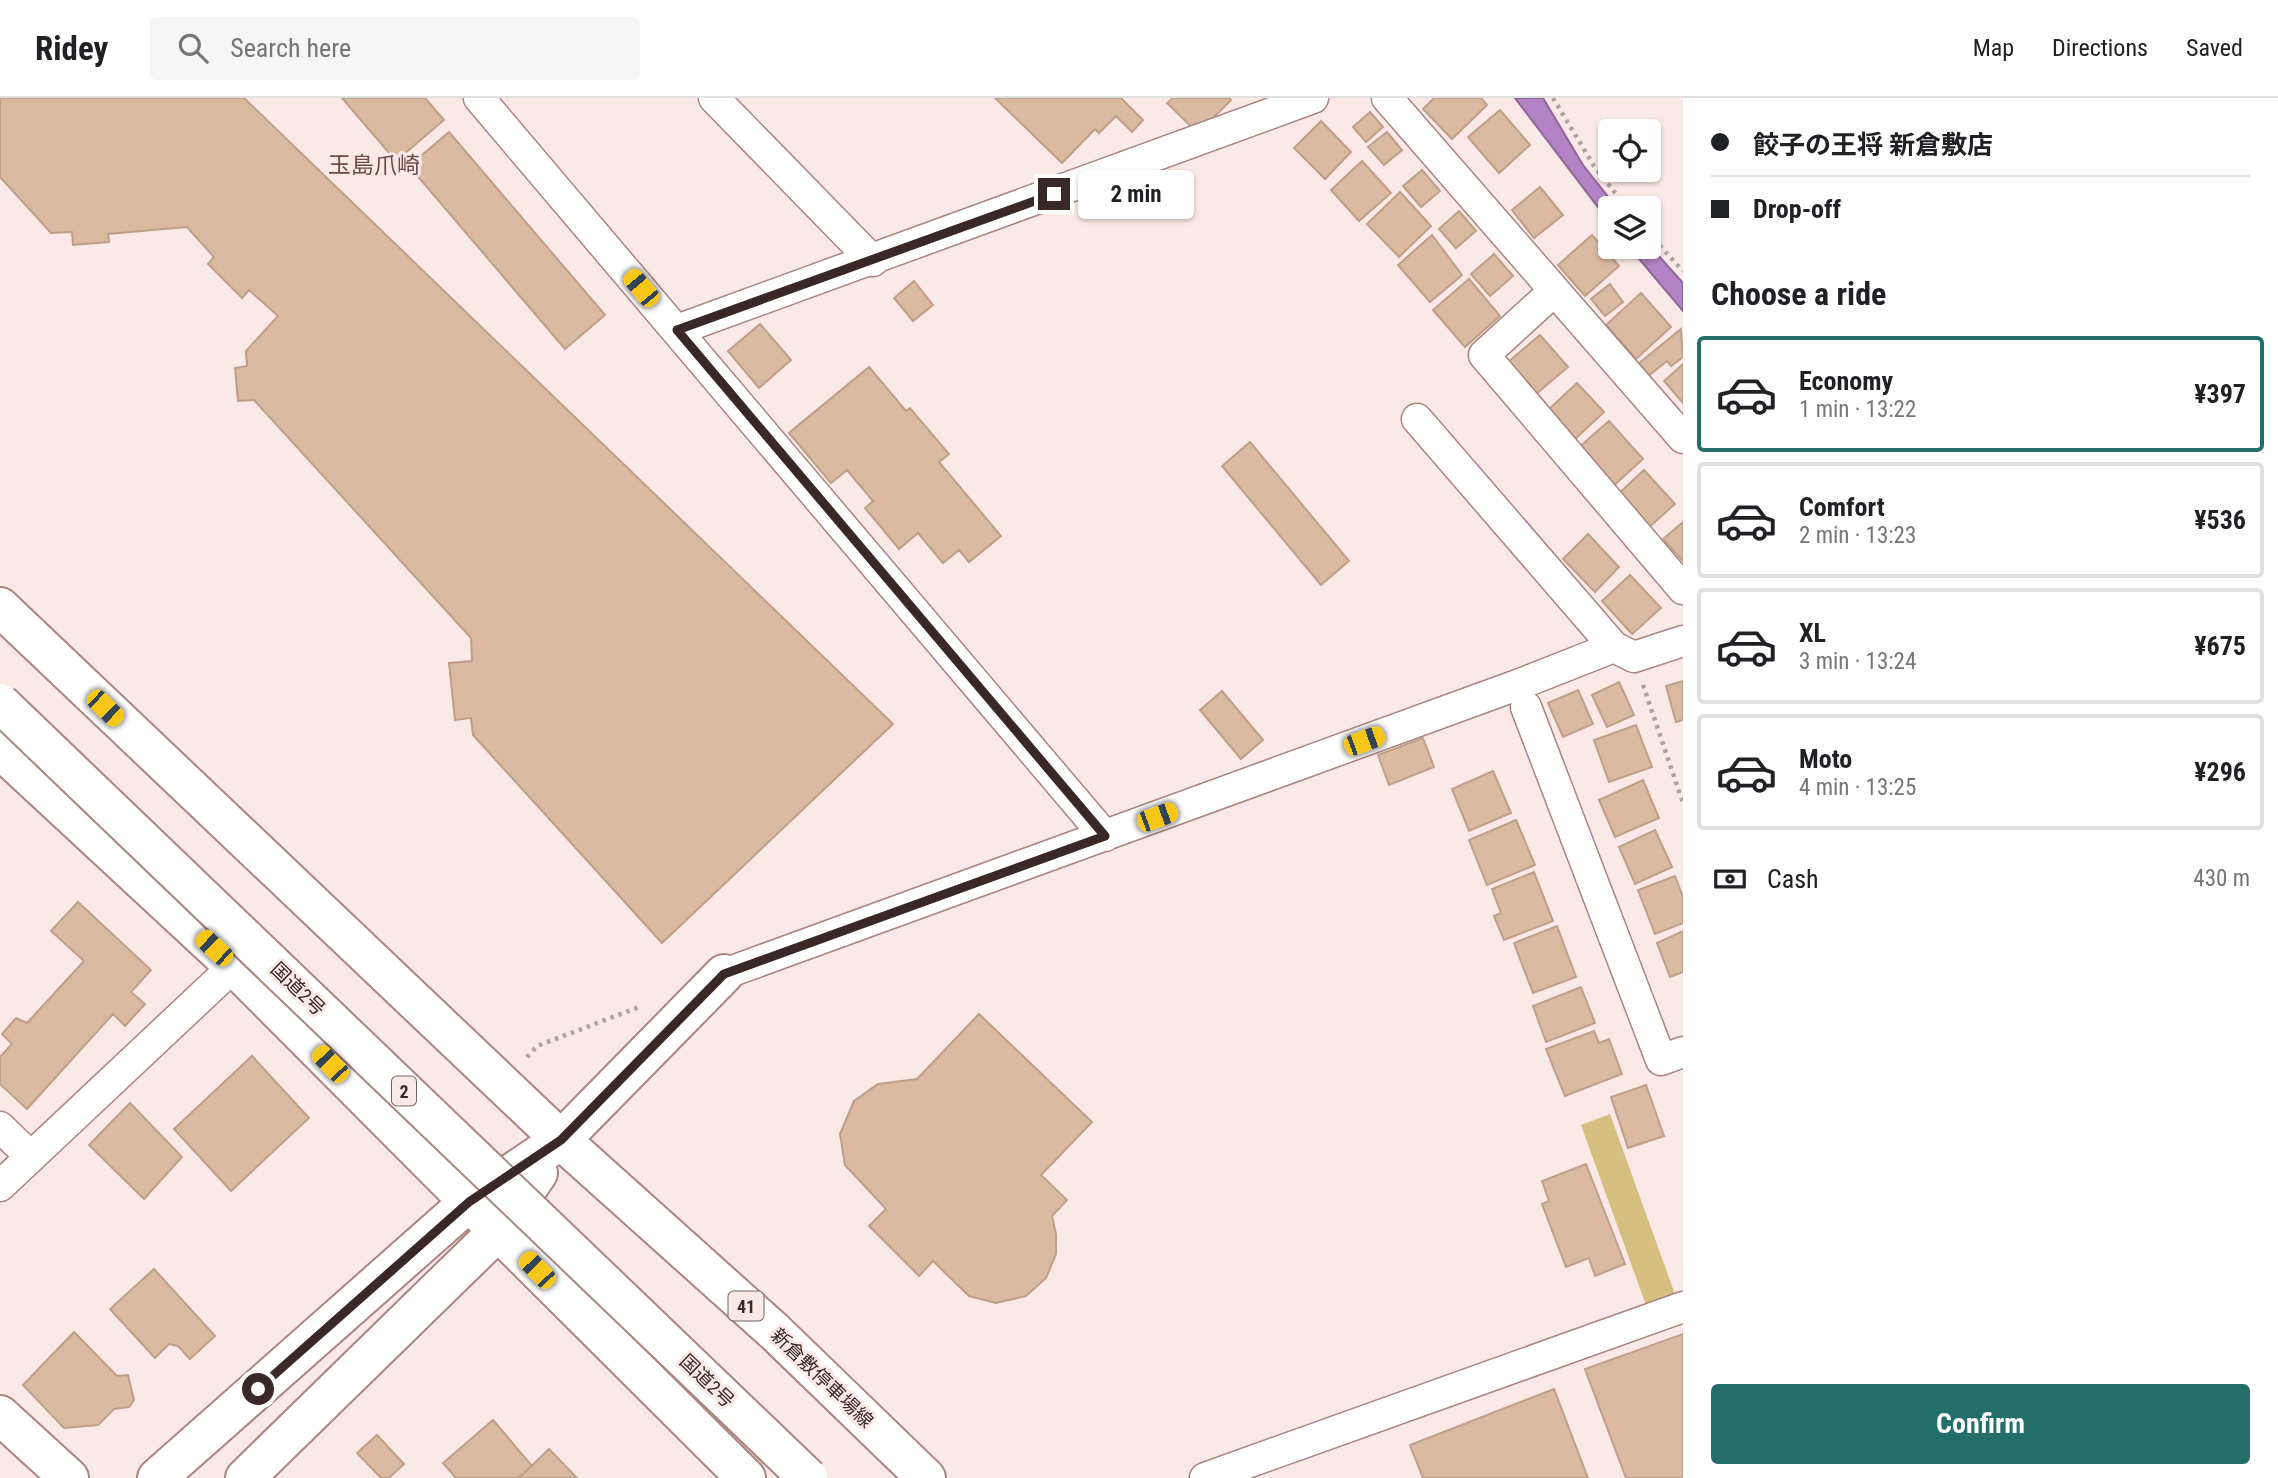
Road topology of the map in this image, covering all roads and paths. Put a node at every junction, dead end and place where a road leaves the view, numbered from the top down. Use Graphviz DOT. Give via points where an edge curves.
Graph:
graph roads {
  1 [pos="479,98"];
  2 [pos="714,98"];
  3 [pos="1387,98"];
  4 [pos="1553,98"];
  5 [pos="1293,101"];
  6 [pos="1618,196"];
  7 [pos="1661,247"];
  8 [pos="873,261"];
  9 [pos="1683,271"];
  10 [pos="1553,292"];
  11 [pos="677,330"];
  12 [pos="1417,419"];
  13 [pos="1683,438"];
  14 [pos="1683,589"];
  15 [pos="0,607"];
  16 [pos="1683,641"];
  17 [pos="1624,652"];
  18 [pos="0,703"];
  19 [pos="1526,707"];
  20 [pos="0,749"];
  21 [pos="1683,803"];
  22 [pos="1105,836"];
  23 [pos="234,966"];
  24 [pos="724,974"];
  25 [pos="644,1005"];
  26 [pos="1683,1052"];
  27 [pos="525,1060"];
  28 [pos="0,1128"];
  29 [pos="561,1140"];
  30 [pos="31,1157"];
  31 [pos="0,1186"];
  32 [pos="469,1202"];
  33 [pos="499,1230"];
  34 [pos="1683,1307"];
  35 [pos="0,1415"];
  36 [pos="738,1475"];
  37 [pos="69,1478"];
  38 [pos="157,1478"];
  39 [pos="245,1478"];
  40 [pos="808,1478"];
  41 [pos="926,1478"];
  42 [pos="1205,1478"];
  1 -- 11 [label="street"];
  2 -- 8 [label="street"];
  3 -- 10 [label="street"];
  4 -- 6 [label="path"];
  5 -- 8 [label="street"];
  7 -- 9 [label="path"];
  8 -- 11 [label="street"];
  10 -- 13 [label="street"];
  10 -- 14 [label="street" via="1484,355"];
  11 -- 22 [label="street"];
  12 -- 17 [label="street"];
  15 -- 29 [label="main road, 新倉敷停車場線"];
  16 -- 17 [label="street"];
  17 -- 21 [label="path"];
  17 -- 22 [label="street" via="1521,684"];
  18 -- 40 [label="main road, 国道2号 / 2, bridge"];
  19 -- 26 [label="street" via="1661,1060"];
  20 -- 23 [label="main road"];
  22 -- 24 [label="street"];
  23 -- 30 [label="street"];
  23 -- 32 [label="main road"];
  24 -- 29 [label="main road"];
  25 -- 27 [label="path" via="537,1046"];
  28 -- 30 [label="street"];
  29 -- 32 [label="main road"];
  29 -- 33 [label="main road"];
  29 -- 41 [label="main road, 新倉敷停車場線 / 41" via="775,1332"];
  30 -- 31 [label="street"];
  32 -- 33 [label="main road"];
  32 -- 38 [label="main road"];
  33 -- 36 [label="main road"];
  33 -- 39 [label="main road"];
  34 -- 42 [label="street"];
  35 -- 37 [label="main road"];
}
